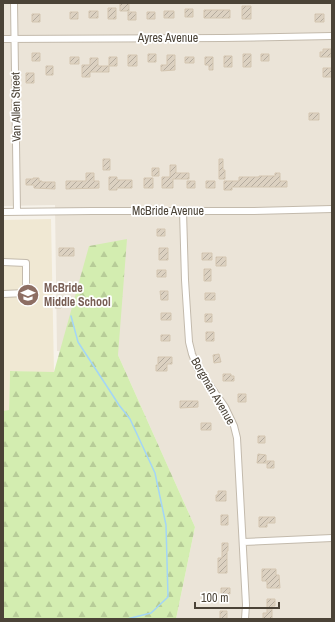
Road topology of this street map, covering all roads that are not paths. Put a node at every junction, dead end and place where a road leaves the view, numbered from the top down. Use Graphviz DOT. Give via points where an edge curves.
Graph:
graph roads {
  1 [pos="14,3"];
  2 [pos="332,36"];
  3 [pos="3,39"];
  4 [pos="15,39"];
  5 [pos="332,209"];
  6 [pos="182,211"];
  7 [pos="3,212"];
  8 [pos="17,212"];
  9 [pos="3,262"];
  10 [pos="3,294"];
  11 [pos="332,538"];
  12 [pos="243,542"];
  13 [pos="245,619"];
  1 -- 4 [label="street, Van Allen Street"];
  2 -- 4 [label="street, Ayres Avenue"];
  3 -- 4 [label="street, Ayres Avenue"];
  4 -- 8 [label="street, Van Allen Street"];
  5 -- 6 [label="street, McBride Avenue"];
  6 -- 8 [label="street, McBride Avenue"];
  6 -- 12 [label="street, Borgman Avenue" via="188,342 197,367 225,407 236,432"];
  7 -- 8 [label="street, McBride Avenue"];
  9 -- 10 [label="street" via="26,263 26,294"];
  11 -- 12 [label="street"];
  12 -- 13 [label="street, Borgman Avenue"];
}
